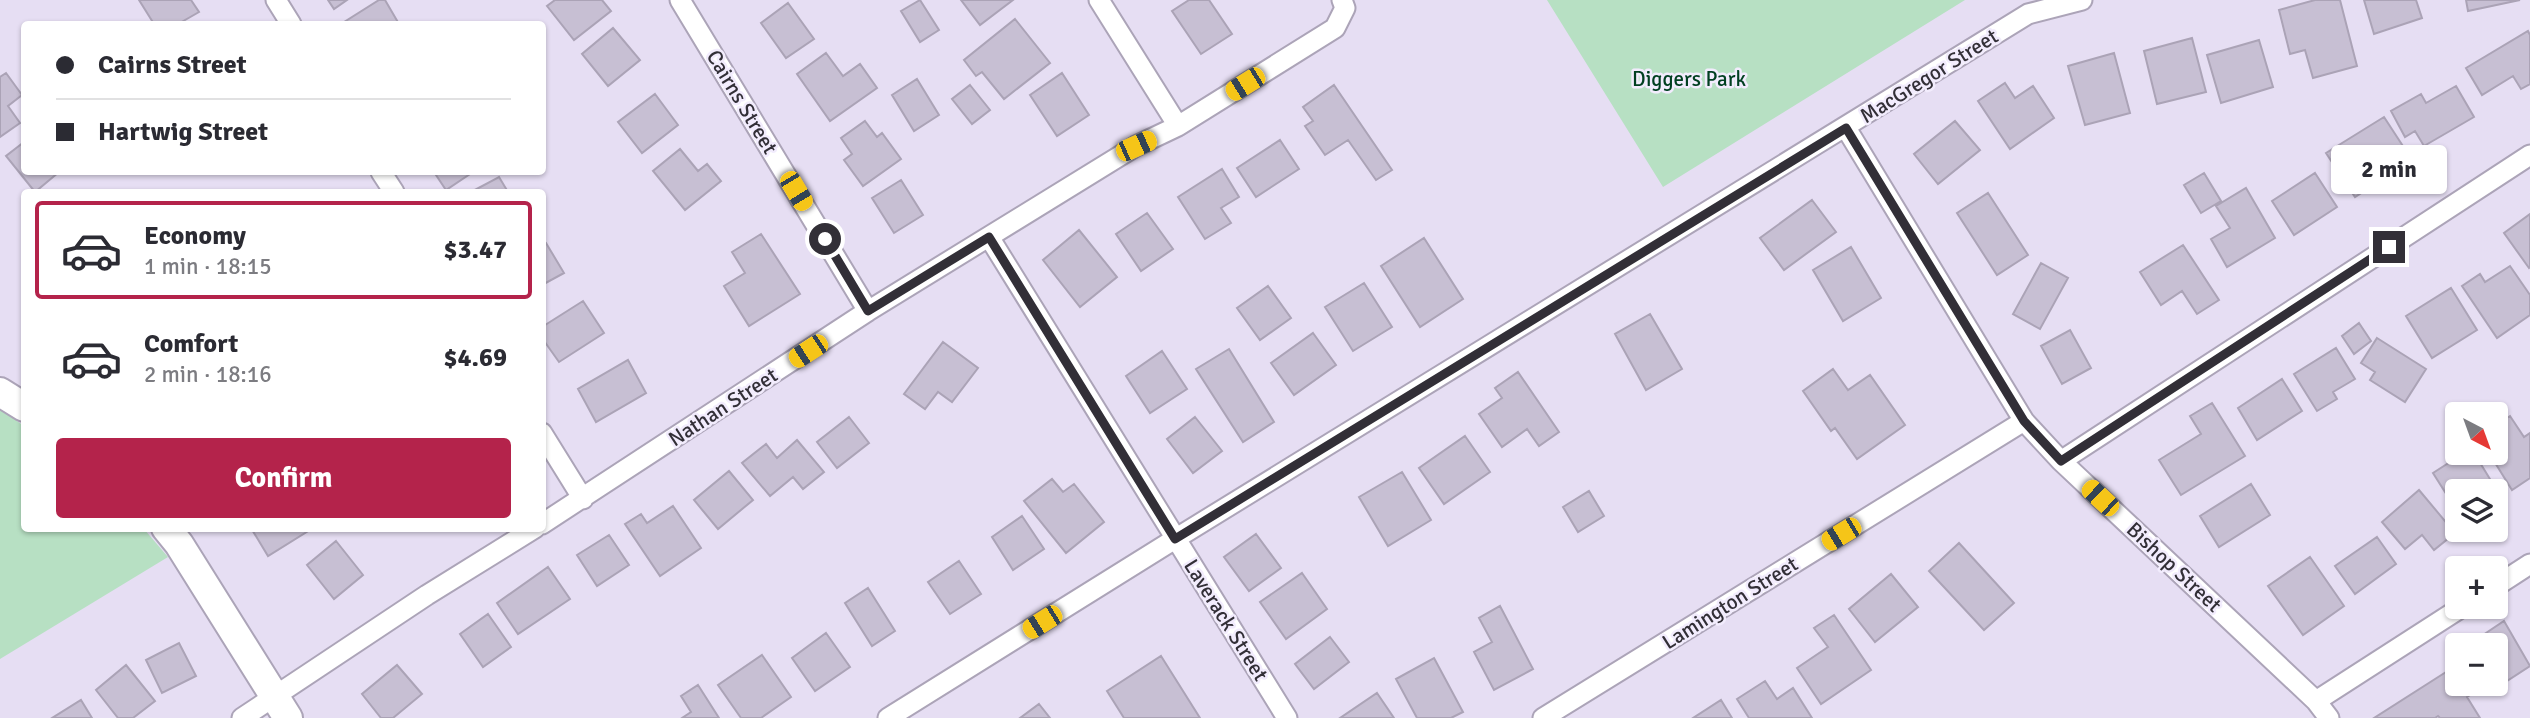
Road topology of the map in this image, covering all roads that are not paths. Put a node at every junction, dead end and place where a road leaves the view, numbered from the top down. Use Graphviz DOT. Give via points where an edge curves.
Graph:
graph roads {
  1 [pos="276,0"];
  2 [pos="680,0"];
  3 [pos="1099,0"];
  4 [pos="1342,0"];
  5 [pos="2082,0"];
  6 [pos="289,21"];
  7 [pos="1178,127"];
  8 [pos="1846,128"];
  9 [pos="2530,155"];
  10 [pos="989,237"];
  11 [pos="868,311"];
  12 [pos="0,392"];
  13 [pos="21,405"];
  14 [pos="2024,421"];
  15 [pos="546,439"];
  16 [pos="2061,461"];
  17 [pos="583,499"];
  18 [pos="546,522"];
  19 [pos="169,532"];
  20 [pos="529,532"];
  21 [pos="1175,539"];
  22 [pos="2530,564"];
  23 [pos="2508,578"];
  24 [pos="2445,618"];
  25 [pos="2316,701"];
  26 [pos="282,707"];
  27 [pos="242,718"];
  28 [pos="888,718"];
  29 [pos="1287,718"];
  30 [pos="1543,718"];
  31 [pos="2329,718"];
  1 -- 6 [label="street"];
  2 -- 11 [label="street, Cairns Street"];
  3 -- 7 [label="street"];
  4 -- 7 [label="street, Nathan Street" via="1345,8 1335,28"];
  5 -- 8 [label="street, MacGregor Street" via="2028,14"];
  7 -- 10 [label="street, Nathan Street" via="1136,146"];
  8 -- 14 [label="street, Bishop Street"];
  8 -- 21 [label="street, MacGregor Street"];
  9 -- 16 [label="street"];
  10 -- 11 [label="street, Nathan Street"];
  10 -- 21 [label="street, Laverack Street"];
  11 -- 17 [label="street, Nathan Street"];
  12 -- 13 [label="street"];
  14 -- 16 [label="street, Bishop Street"];
  14 -- 30 [label="street, Lamington Street"];
  15 -- 17 [label="street"];
  16 -- 25 [label="street, Bishop Street"];
  17 -- 18 [label="street, Nathan Street"];
  19 -- 26 [label="street"];
  20 -- 26 [label="street" via="427,595"];
  21 -- 28 [label="street, MacGregor Street"];
  21 -- 29 [label="street, Laverack Street"];
  22 -- 23 [label="street"];
  24 -- 25 [label="street"];
  25 -- 31 [label="street, Bishop Street"];
  26 -- 27 [label="street"];
}
